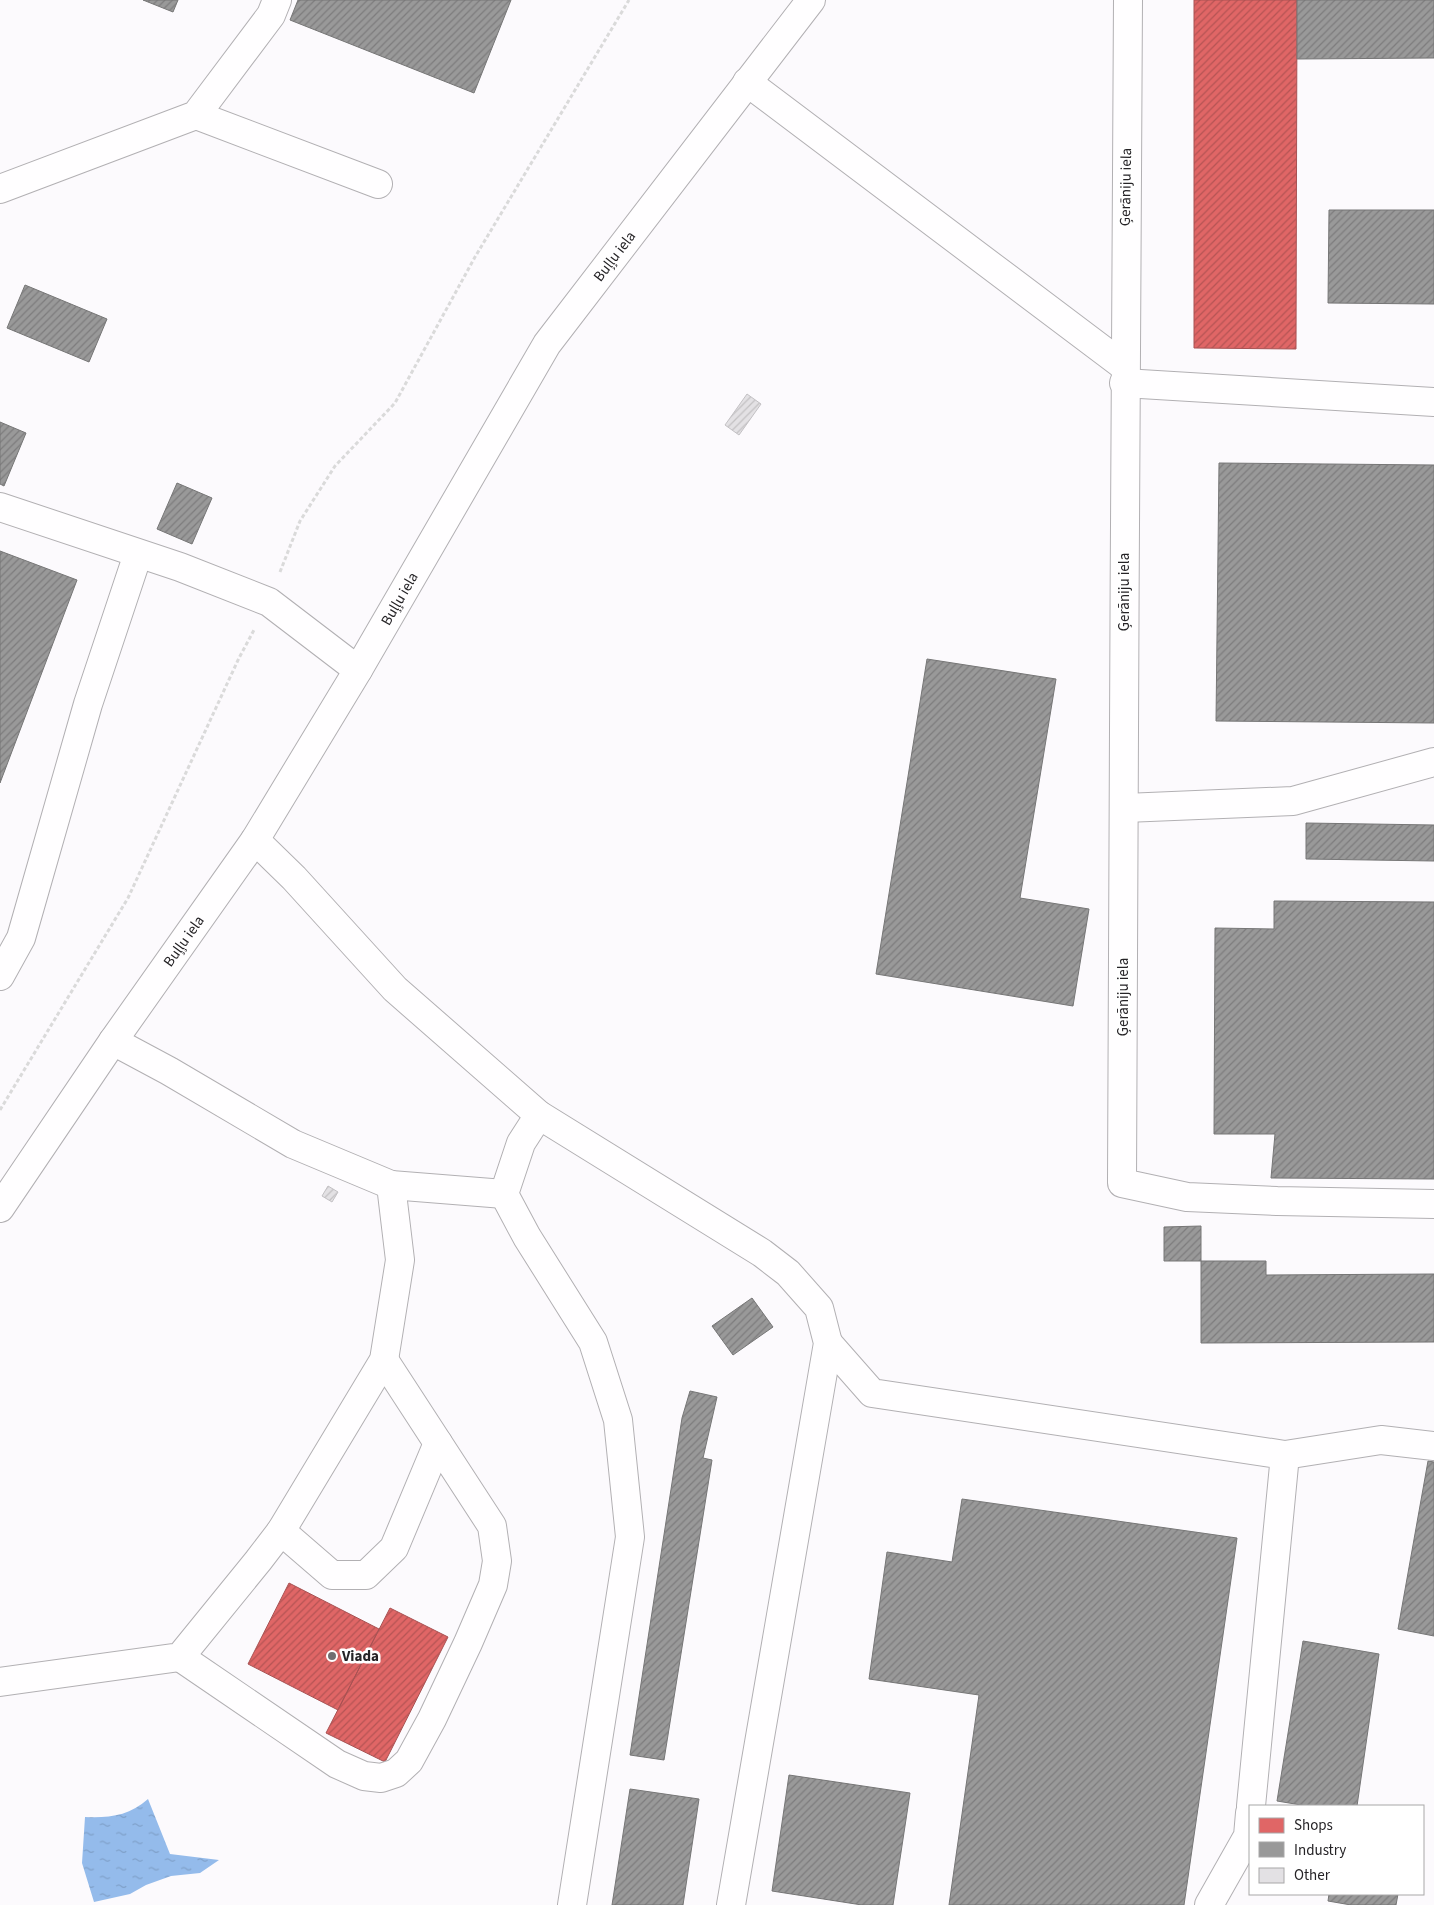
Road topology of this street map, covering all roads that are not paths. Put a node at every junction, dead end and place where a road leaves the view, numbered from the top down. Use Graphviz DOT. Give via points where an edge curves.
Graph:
graph roads {
  1 [pos="277,0"];
  2 [pos="811,0"];
  3 [pos="1128,0"];
  4 [pos="747,82"];
  5 [pos="196,115"];
  6 [pos="378,184"];
  7 [pos="0,188"];
  8 [pos="1124,374"];
  9 [pos="1434,402"];
  10 [pos="0,507"];
  11 [pos="138,554"];
  12 [pos="358,670"];
  13 [pos="1434,762"];
  14 [pos="1125,808"];
  15 [pos="255,840"];
  16 [pos="0,976"];
  17 [pos="113,1041"];
  18 [pos="539,1115"];
  19 [pos="391,1186"];
  20 [pos="504,1194"];
  21 [pos="1434,1204"];
  22 [pos="0,1208"];
  23 [pos="828,1343"];
  24 [pos="384,1360"];
  25 [pos="438,1444"];
  26 [pos="1434,1446"];
  27 [pos="1286,1455"];
  28 [pos="281,1530"];
  29 [pos="180,1657"];
  30 [pos="0,1682"];
  31 [pos="1251,1805"];
  32 [pos="1249,1824"];
  33 [pos="572,1905"];
  34 [pos="732,1905"];
  35 [pos="1209,1905"];
  1 -- 5 [label="street" via="271,15"];
  2 -- 4 [label="street, Buļļu iela"];
  3 -- 8 [label="street, Ģerāniju iela"];
  4 -- 8 [label="street"];
  4 -- 12 [label="street, Buļļu iela" via="547,344"];
  5 -- 6 [label="street"];
  5 -- 7 [label="street"];
  8 -- 9 [label="street"];
  8 -- 14 [label="street, Ģerāniju iela"];
  10 -- 11 [label="street"];
  11 -- 12 [label="street" via="269,602"];
  11 -- 16 [label="street" via="88,704 21,938"];
  12 -- 15 [label="street, Buļļu iela"];
  13 -- 14 [label="street" via="1293,802"];
  14 -- 21 [label="street, Ģerāniju iela" via="1122,1183 1187,1196"];
  15 -- 17 [label="street, Buļļu iela"];
  15 -- 18 [label="street" via="294,878 395,990"];
  17 -- 19 [label="street" via="293,1144"];
  17 -- 22 [label="street, Buļļu iela"];
  18 -- 20 [label="street" via="521,1143"];
  18 -- 23 [label="street" via="762,1253 788,1273 819,1308"];
  19 -- 20 [label="street"];
  19 -- 24 [label="street" via="400,1260"];
  20 -- 33 [label="street" via="593,1342 618,1420 630,1537"];
  23 -- 27 [label="street" via="872,1393"];
  23 -- 34 [label="street"];
  24 -- 25 [label="street"];
  24 -- 28 [label="street"];
  25 -- 28 [label="street" via="394,1548 366,1575 332,1575"];
  25 -- 29 [label="street" via="492,1526 497,1560 493,1585 464,1651 408,1761 396,1772 381,1778 364,1776 337,1764"];
  26 -- 27 [label="street" via="1381,1440"];
  27 -- 31 [label="street"];
  28 -- 29 [label="street"];
  29 -- 30 [label="street"];
  32 -- 35 [label="street" via="1248,1836"];
}
